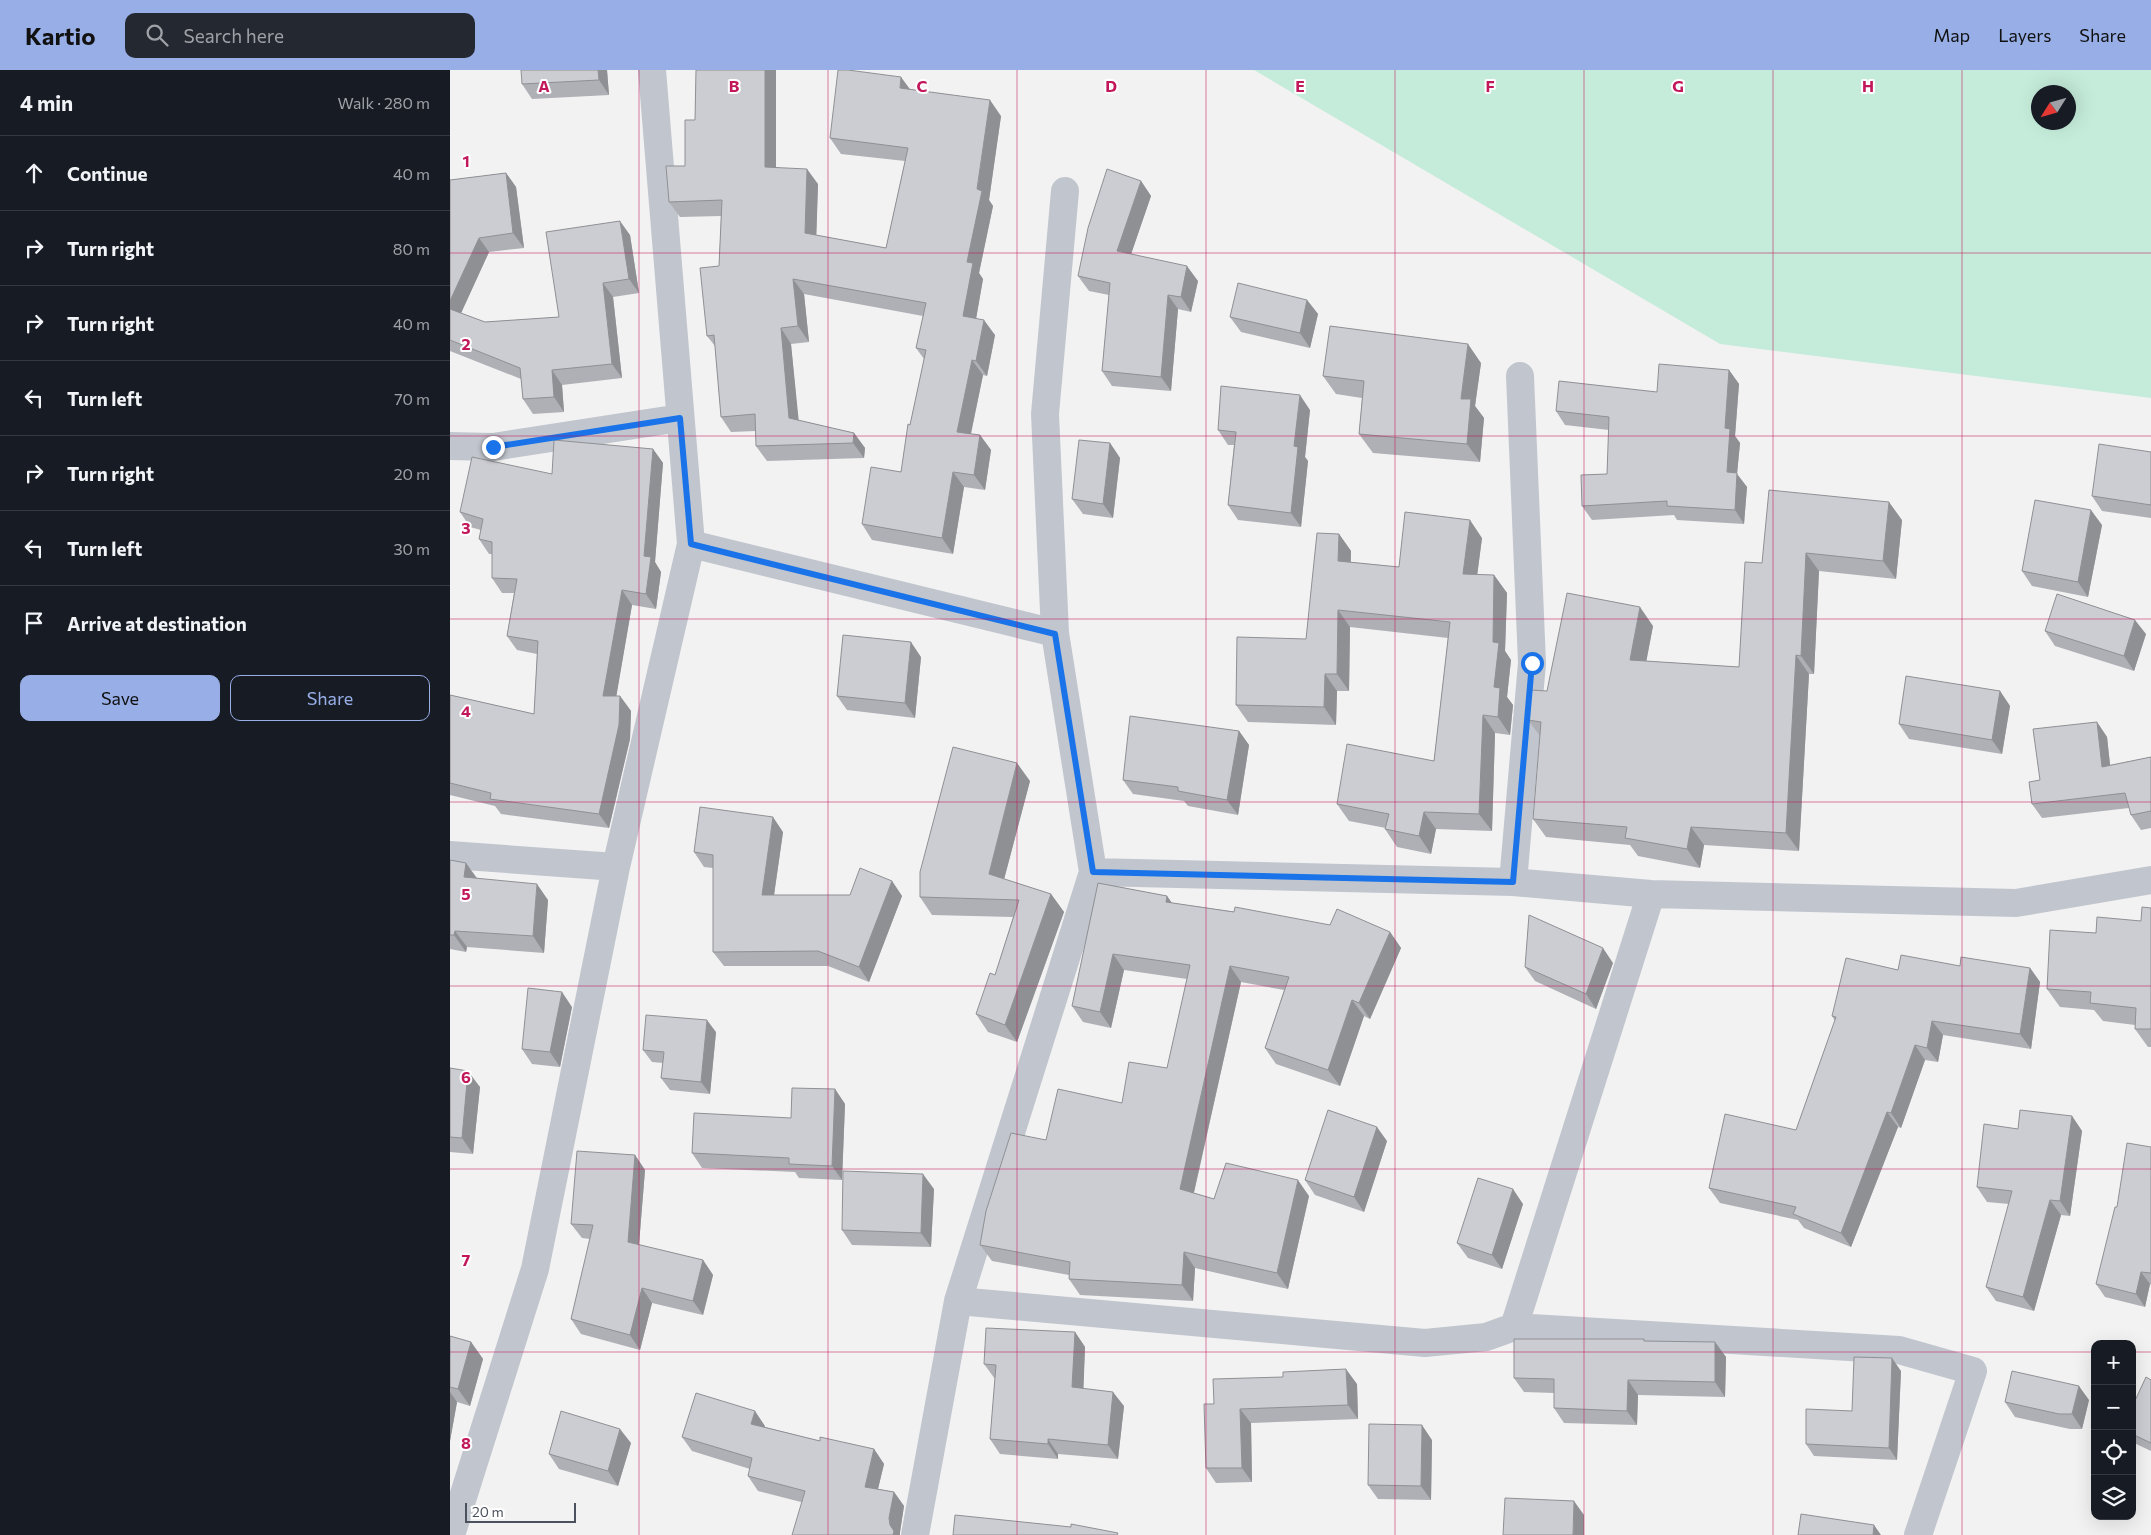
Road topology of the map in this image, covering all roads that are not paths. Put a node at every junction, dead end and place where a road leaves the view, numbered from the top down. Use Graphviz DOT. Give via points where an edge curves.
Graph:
graph roads {
  1 [pos="652,70"];
  2 [pos="1065,191"];
  3 [pos="1520,376"];
  4 [pos="680,418"];
  5 [pos="450,446"];
  6 [pos="691,544"];
  7 [pos="1055,634"];
  8 [pos="450,855"];
  9 [pos="616,867"];
  10 [pos="1093,872"];
  11 [pos="2151,880"];
  12 [pos="1513,882"];
  13 [pos="1651,894"];
  14 [pos="958,1301"];
  15 [pos="1514,1327"];
  16 [pos="452,1535"];
  17 [pos="915,1535"];
  18 [pos="1918,1535"];
  1 -- 4 [label="street"];
  2 -- 7 [label="street" via="1045,414"];
  3 -- 12 [label="street" via="1532,663"];
  4 -- 5 [label="street" via="493,447"];
  4 -- 6 [label="street"];
  6 -- 7 [label="street"];
  6 -- 9 [label="street"];
  7 -- 10 [label="street"];
  8 -- 9 [label="street"];
  9 -- 16 [label="street" via="536,1269"];
  10 -- 12 [label="street"];
  10 -- 14 [label="street"];
  11 -- 13 [label="street" via="2016,903"];
  12 -- 13 [label="street"];
  13 -- 15 [label="street"];
  14 -- 15 [label="street" via="1425,1343 1486,1337"];
  14 -- 17 [label="street"];
  15 -- 18 [label="street" via="1898,1350 1973,1371"];
}
